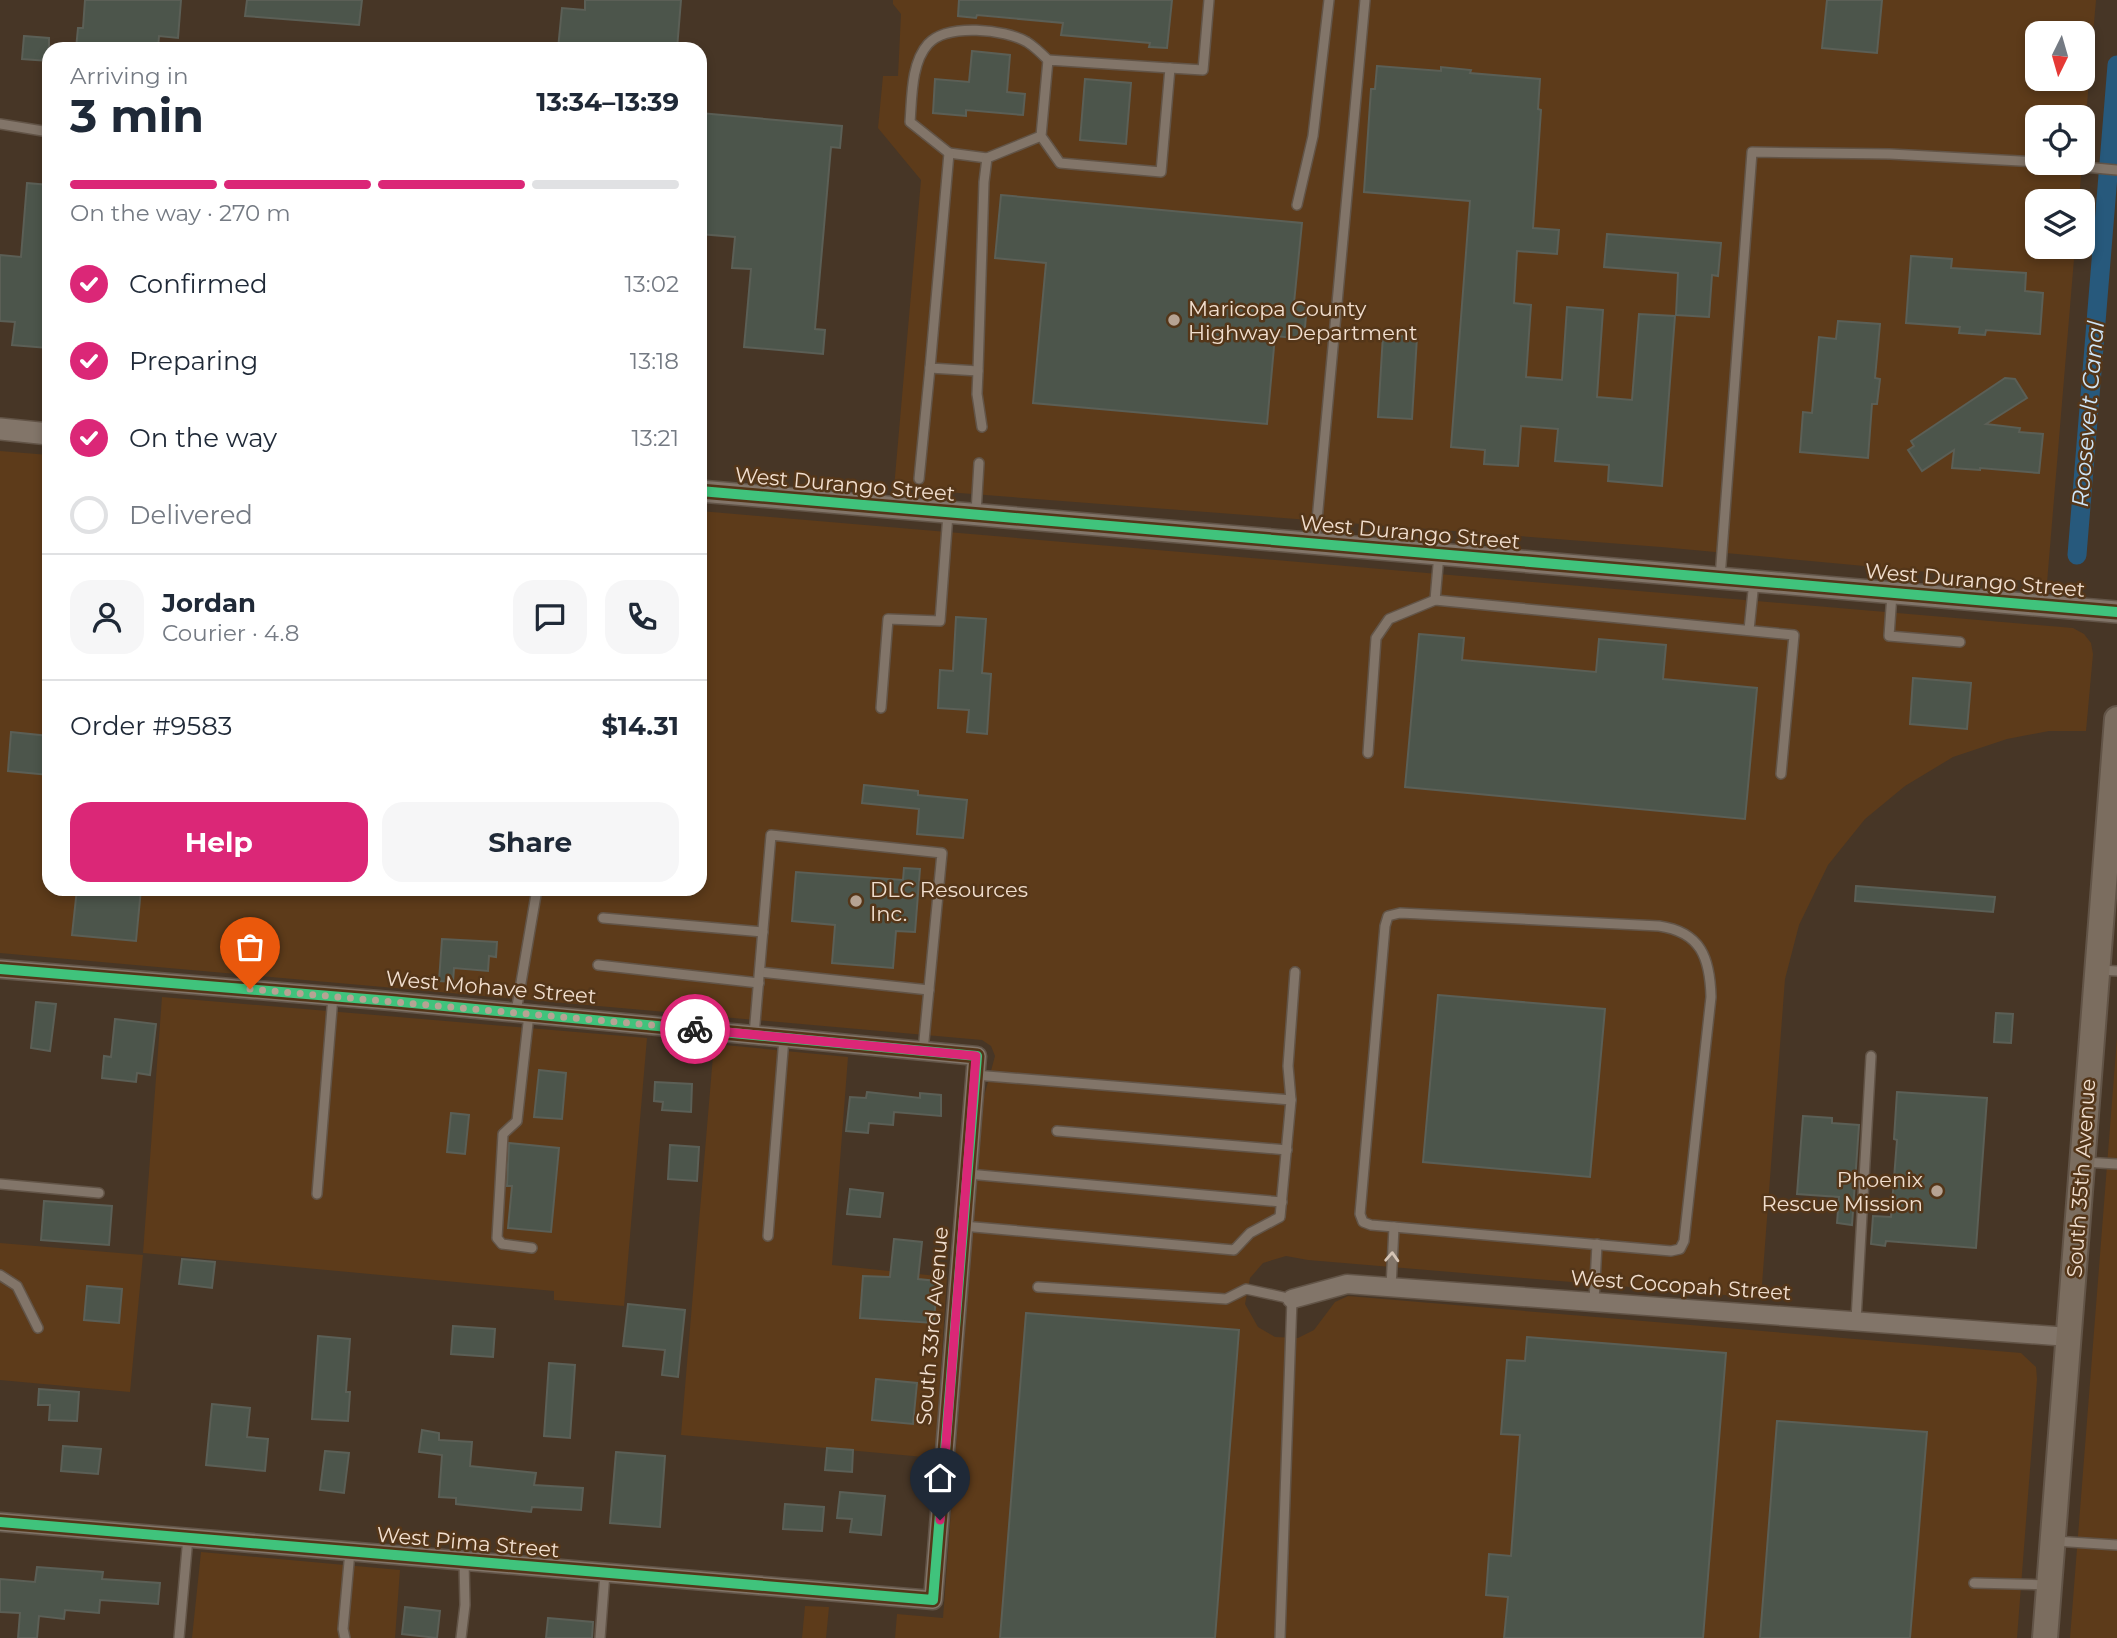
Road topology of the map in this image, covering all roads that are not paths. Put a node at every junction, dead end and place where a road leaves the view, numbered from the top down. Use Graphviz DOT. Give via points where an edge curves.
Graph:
graph roads {
  1 [pos="1209,0"];
  2 [pos="1329,0"];
  3 [pos="1365,0"];
  4 [pos="1048,60"];
  5 [pos="1170,68"];
  6 [pos="0,124"];
  7 [pos="42,131"];
  8 [pos="1041,136"];
  9 [pos="949,153"];
  10 [pos="987,158"];
  11 [pos="2025,162"];
  12 [pos="2095,168"];
  13 [pos="2116,170"];
  14 [pos="1297,205"];
  15 [pos="930,368"];
  16 [pos="978,371"];
  17 [pos="982,427"];
  18 [pos="0,429"];
  19 [pos="42,433"];
  20 [pos="979,463"];
  21 [pos="919,479"];
  22 [pos="707,492"];
  23 [pos="948,512"];
  24 [pos="976,514"];
  25 [pos="1315,543"];
  26 [pos="1439,554"];
  27 [pos="1720,578"];
  28 [pos="1754,580"];
  29 [pos="1892,592"];
  30 [pos="1435,600"];
  31 [pos="2117,612"];
  32 [pos="1749,630"];
  33 [pos="1960,642"];
  34 [pos="881,708"];
  35 [pos="2117,719"];
  36 [pos="1368,752"];
  37 [pos="1781,774"];
  38 [pos="536,896"];
  39 [pos="603,918"];
  40 [pos="763,932"];
  41 [pos="598,965"];
  42 [pos="0,969"];
  43 [pos="2107,970"];
  44 [pos="760,972"];
  45 [pos="1295,972"];
  46 [pos="759,983"];
  47 [pos="929,990"];
  48 [pos="333,996"];
  49 [pos="522,1013"];
  50 [pos="754,1035"];
  51 [pos="784,1038"];
  52 [pos="923,1051"];
  53 [pos="976,1056"];
  54 [pos="1871,1056"];
  55 [pos="975,1075"];
  56 [pos="1291,1100"];
  57 [pos="1057,1131"];
  58 [pos="1286,1150"];
  59 [pos="2082,1162"];
  60 [pos="2117,1164"];
  61 [pos="968,1174"];
  62 [pos="0,1184"];
  63 [pos="99,1193"];
  64 [pos="317,1194"];
  65 [pos="1282,1202"];
  66 [pos="963,1226"];
  67 [pos="1394,1227"];
  68 [pos="768,1236"];
  69 [pos="1597,1244"];
  70 [pos="532,1248"];
  71 [pos="0,1275"];
  72 [pos="1038,1287"];
  73 [pos="1391,1287"];
  74 [pos="1292,1299"];
  75 [pos="1594,1301"];
  76 [pos="1856,1321"];
  77 [pos="38,1328"];
  78 [pos="2069,1337"];
  79 [pos="0,1522"];
  80 [pos="188,1537"];
  81 [pos="2053,1541"];
  82 [pos="2117,1545"];
  83 [pos="350,1551"];
  84 [pos="464,1561"];
  85 [pos="605,1573"];
  86 [pos="1974,1583"];
  87 [pos="2049,1586"];
  88 [pos="933,1600"];
  89 [pos="179,1638"];
  90 [pos="345,1638"];
  91 [pos="461,1638"];
  92 [pos="600,1638"];
  93 [pos="1280,1638"];
  94 [pos="2045,1638"];
  1 -- 5 [label="lane" via="1203,70"];
  2 -- 14 [label="lane" via="1313,136"];
  3 -- 25 [label="lane"];
  4 -- 5 [label="lane"];
  4 -- 8 [label="lane"];
  4 -- 9 [label="lane" via="1026,41 988,30 949,32 929,43 914,73 910,122"];
  5 -- 8 [label="lane" via="1161,172 1060,163"];
  6 -- 7 [label="lane"];
  8 -- 10 [label="lane"];
  9 -- 10 [label="lane"];
  9 -- 15 [label="lane"];
  10 -- 16 [label="lane"];
  11 -- 27 [label="lane" via="1752,152"];
  12 -- 13 [label="lane"];
  15 -- 16 [label="lane"];
  15 -- 21 [label="lane"];
  16 -- 17 [label="lane"];
  18 -- 19 [label="street"];
  20 -- 24 [label="lane"];
  22 -- 23 [label="street, West Durango Street"];
  23 -- 24 [label="street, West Durango Street"];
  23 -- 34 [label="lane" via="940,621 888,619"];
  24 -- 25 [label="street, West Durango Street"];
  25 -- 26 [label="street, West Durango Street"];
  26 -- 27 [label="street, West Durango Street"];
  26 -- 30 [label="lane"];
  27 -- 28 [label="street, West Durango Street"];
  28 -- 29 [label="street, West Durango Street"];
  28 -- 32 [label="lane"];
  29 -- 31 [label="street, West Durango Street"];
  29 -- 33 [label="lane" via="1889,636"];
  30 -- 32 [label="lane"];
  30 -- 36 [label="lane" via="1389,619 1376,638"];
  32 -- 37 [label="lane" via="1794,635"];
  35 -- 43 [label="main road, South 35th Avenue"];
  38 -- 49 [label="lane"];
  39 -- 40 [label="lane"];
  40 -- 44 [label="lane"];
  40 -- 47 [label="lane" via="771,835 942,853"];
  41 -- 46 [label="lane"];
  42 -- 48 [label="street, West Mohave Street"];
  43 -- 59 [label="main road, South 35th Avenue"];
  44 -- 46 [label="lane"];
  44 -- 47 [label="lane"];
  45 -- 56 [label="lane"];
  46 -- 50 [label="lane"];
  47 -- 52 [label="lane"];
  48 -- 49 [label="street, West Mohave Street"];
  48 -- 64 [label="lane"];
  49 -- 50 [label="street, West Mohave Street"];
  49 -- 70 [label="lane" via="517,1121 503,1134 496,1238 502,1244"];
  50 -- 51 [label="street, West Mohave Street"];
  51 -- 52 [label="street, West Mohave Street"];
  51 -- 68 [label="lane"];
  52 -- 53 [label="street, West Mohave Street"];
  53 -- 55 [label="street, South 33rd Avenue"];
  54 -- 76 [label="lane"];
  55 -- 56 [label="lane"];
  55 -- 61 [label="street, South 33rd Avenue"];
  56 -- 58 [label="lane"];
  57 -- 58 [label="lane"];
  58 -- 65 [label="lane"];
  59 -- 60 [label="lane"];
  59 -- 78 [label="main road, South 35th Avenue"];
  61 -- 65 [label="lane"];
  61 -- 66 [label="street, South 33rd Avenue"];
  62 -- 63 [label="lane"];
  65 -- 66 [label="lane" via="1280,1217 1250,1233 1234,1250"];
  66 -- 88 [label="street, South 33rd Avenue"];
  67 -- 69 [label="lane"];
  67 -- 69 [label="lane" via="1367,1224 1360,1214 1388,916 1670,928 1694,940 1711,983 1684,1241 1676,1251"];
  73 -- 67 [label="lane, one-way"];
  69 -- 75 [label="lane"];
  71 -- 77 [label="lane" via="17,1286"];
  72 -- 74 [label="lane" via="1226,1299 1246,1289"];
  73 -- 74 [label="street, West Cocopah Street" via="1347,1284"];
  73 -- 75 [label="street, West Cocopah Street"];
  74 -- 93 [label="lane"];
  75 -- 76 [label="street, West Cocopah Street"];
  76 -- 78 [label="street, West Cocopah Street"];
  78 -- 81 [label="main road, South 35th Avenue"];
  79 -- 80 [label="street, West Pima Street"];
  80 -- 83 [label="street, West Pima Street"];
  80 -- 89 [label="lane"];
  81 -- 82 [label="lane"];
  81 -- 87 [label="main road, South 35th Avenue"];
  83 -- 84 [label="street, West Pima Street"];
  83 -- 90 [label="lane"];
  84 -- 85 [label="street, West Pima Street"];
  84 -- 91 [label="lane"];
  85 -- 88 [label="street, West Pima Street"];
  85 -- 92 [label="lane"];
  86 -- 87 [label="lane"];
  87 -- 94 [label="main road, South 35th Avenue"];
}
